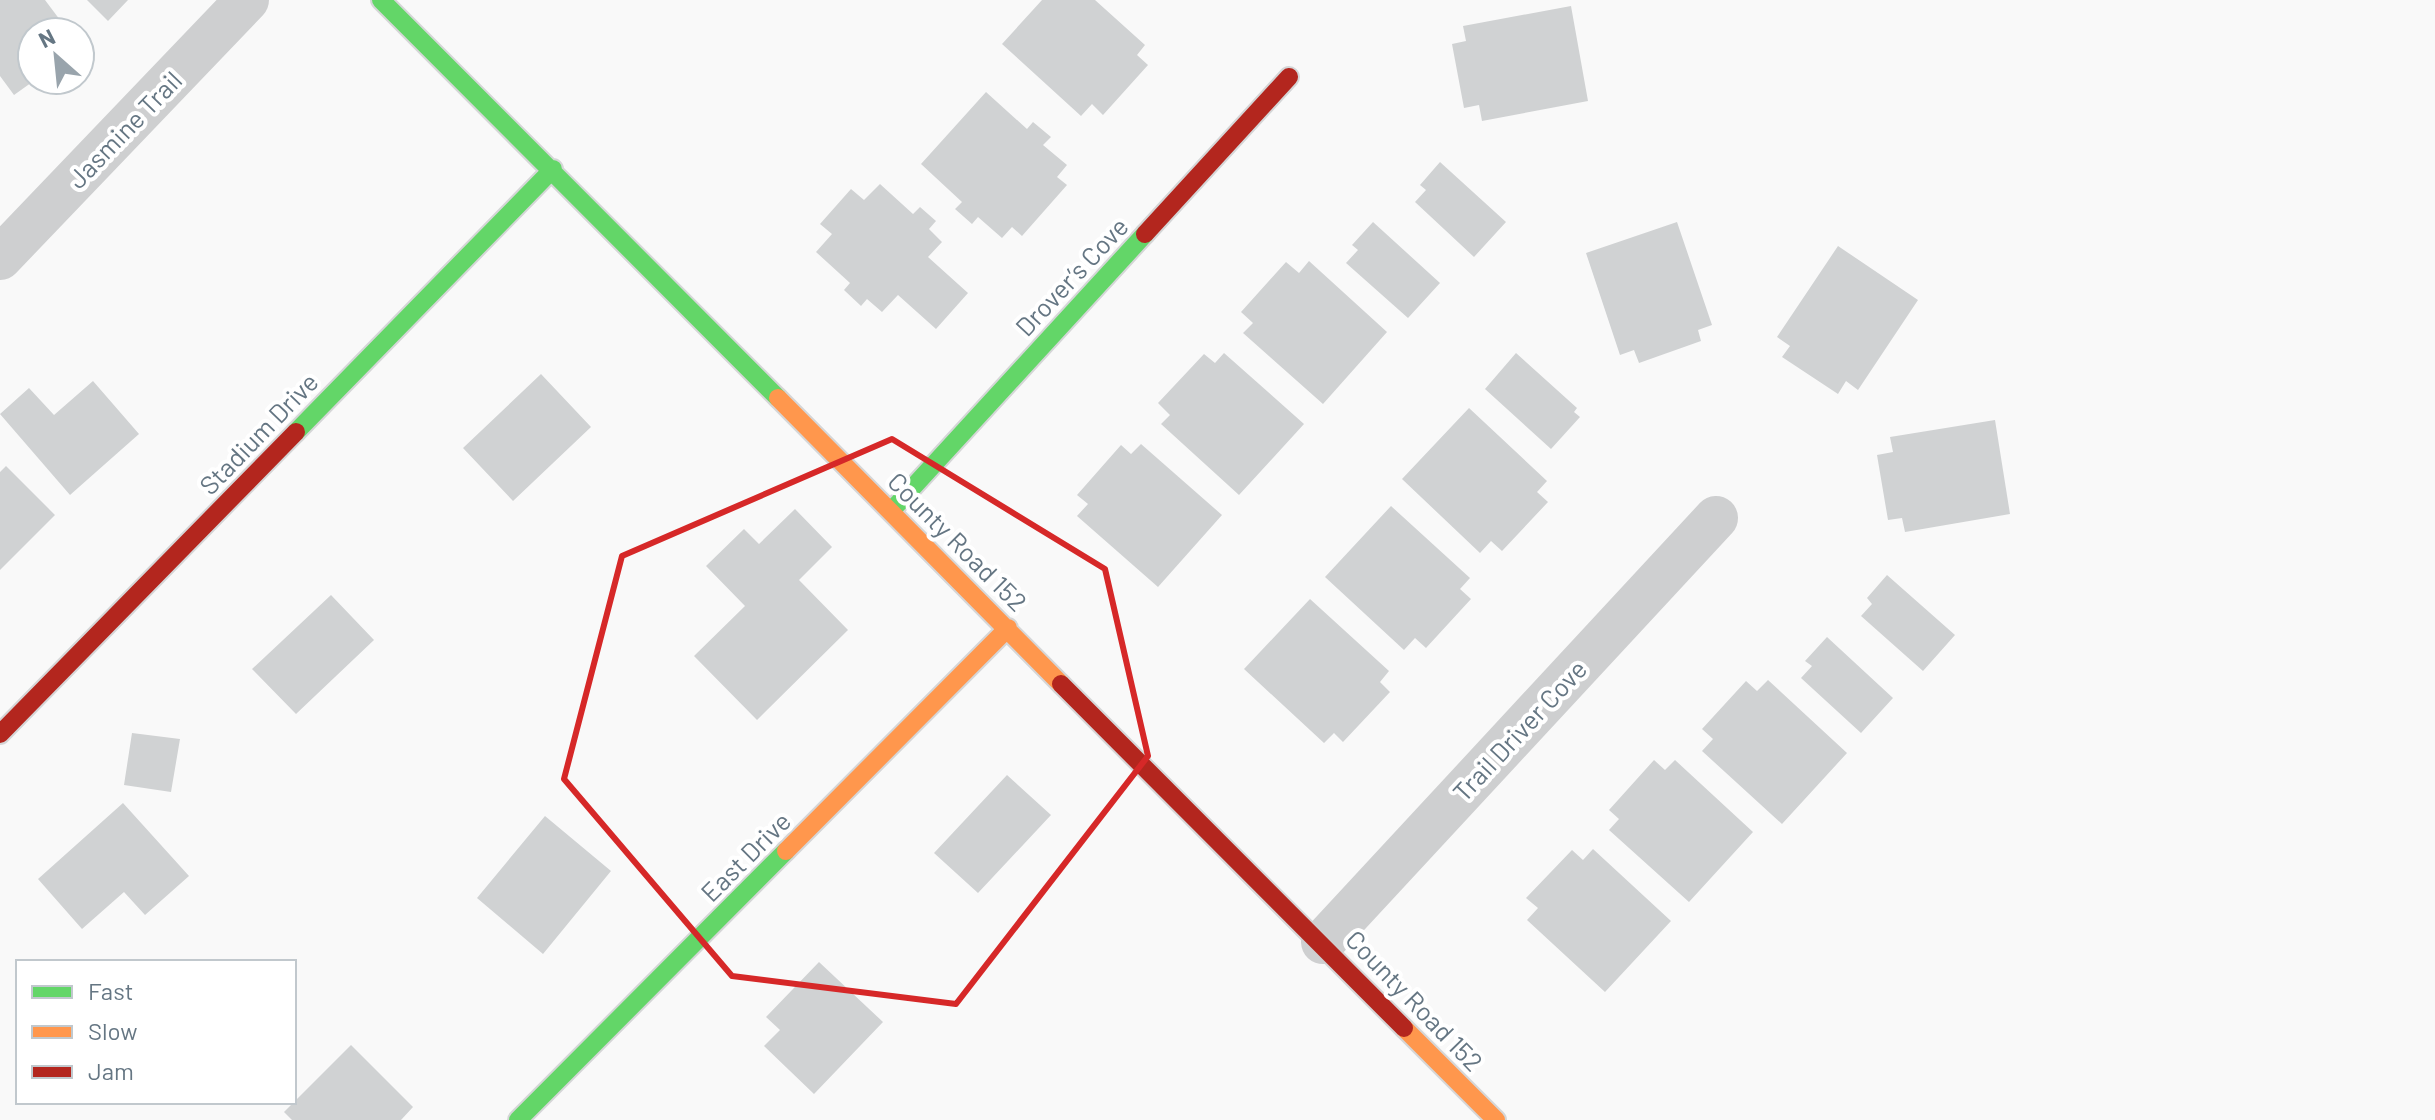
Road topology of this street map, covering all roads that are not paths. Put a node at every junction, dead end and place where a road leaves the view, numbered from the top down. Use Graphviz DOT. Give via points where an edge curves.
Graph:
graph roads {
  1 [pos="247,0"];
  2 [pos="381,0"];
  3 [pos="1289,77"];
  4 [pos="553,169"];
  5 [pos="0,258"];
  6 [pos="892,510"];
  7 [pos="1716,518"];
  8 [pos="1008,628"];
  9 [pos="0,734"];
  10 [pos="1323,942"];
  11 [pos="518,1120"];
  12 [pos="1496,1120"];
  1 -- 5 [label="street, Jasmine Trail"];
  2 -- 4 [label="street, County Road 152"];
  3 -- 6 [label="street, Drover’s Cove"];
  4 -- 6 [label="street, County Road 152"];
  4 -- 9 [label="street, Stadium Drive"];
  6 -- 8 [label="street, County Road 152"];
  7 -- 10 [label="street, Trail Driver Cove"];
  8 -- 10 [label="street, County Road 152"];
  8 -- 11 [label="street, East Drive"];
  10 -- 12 [label="street, County Road 152"];
}
